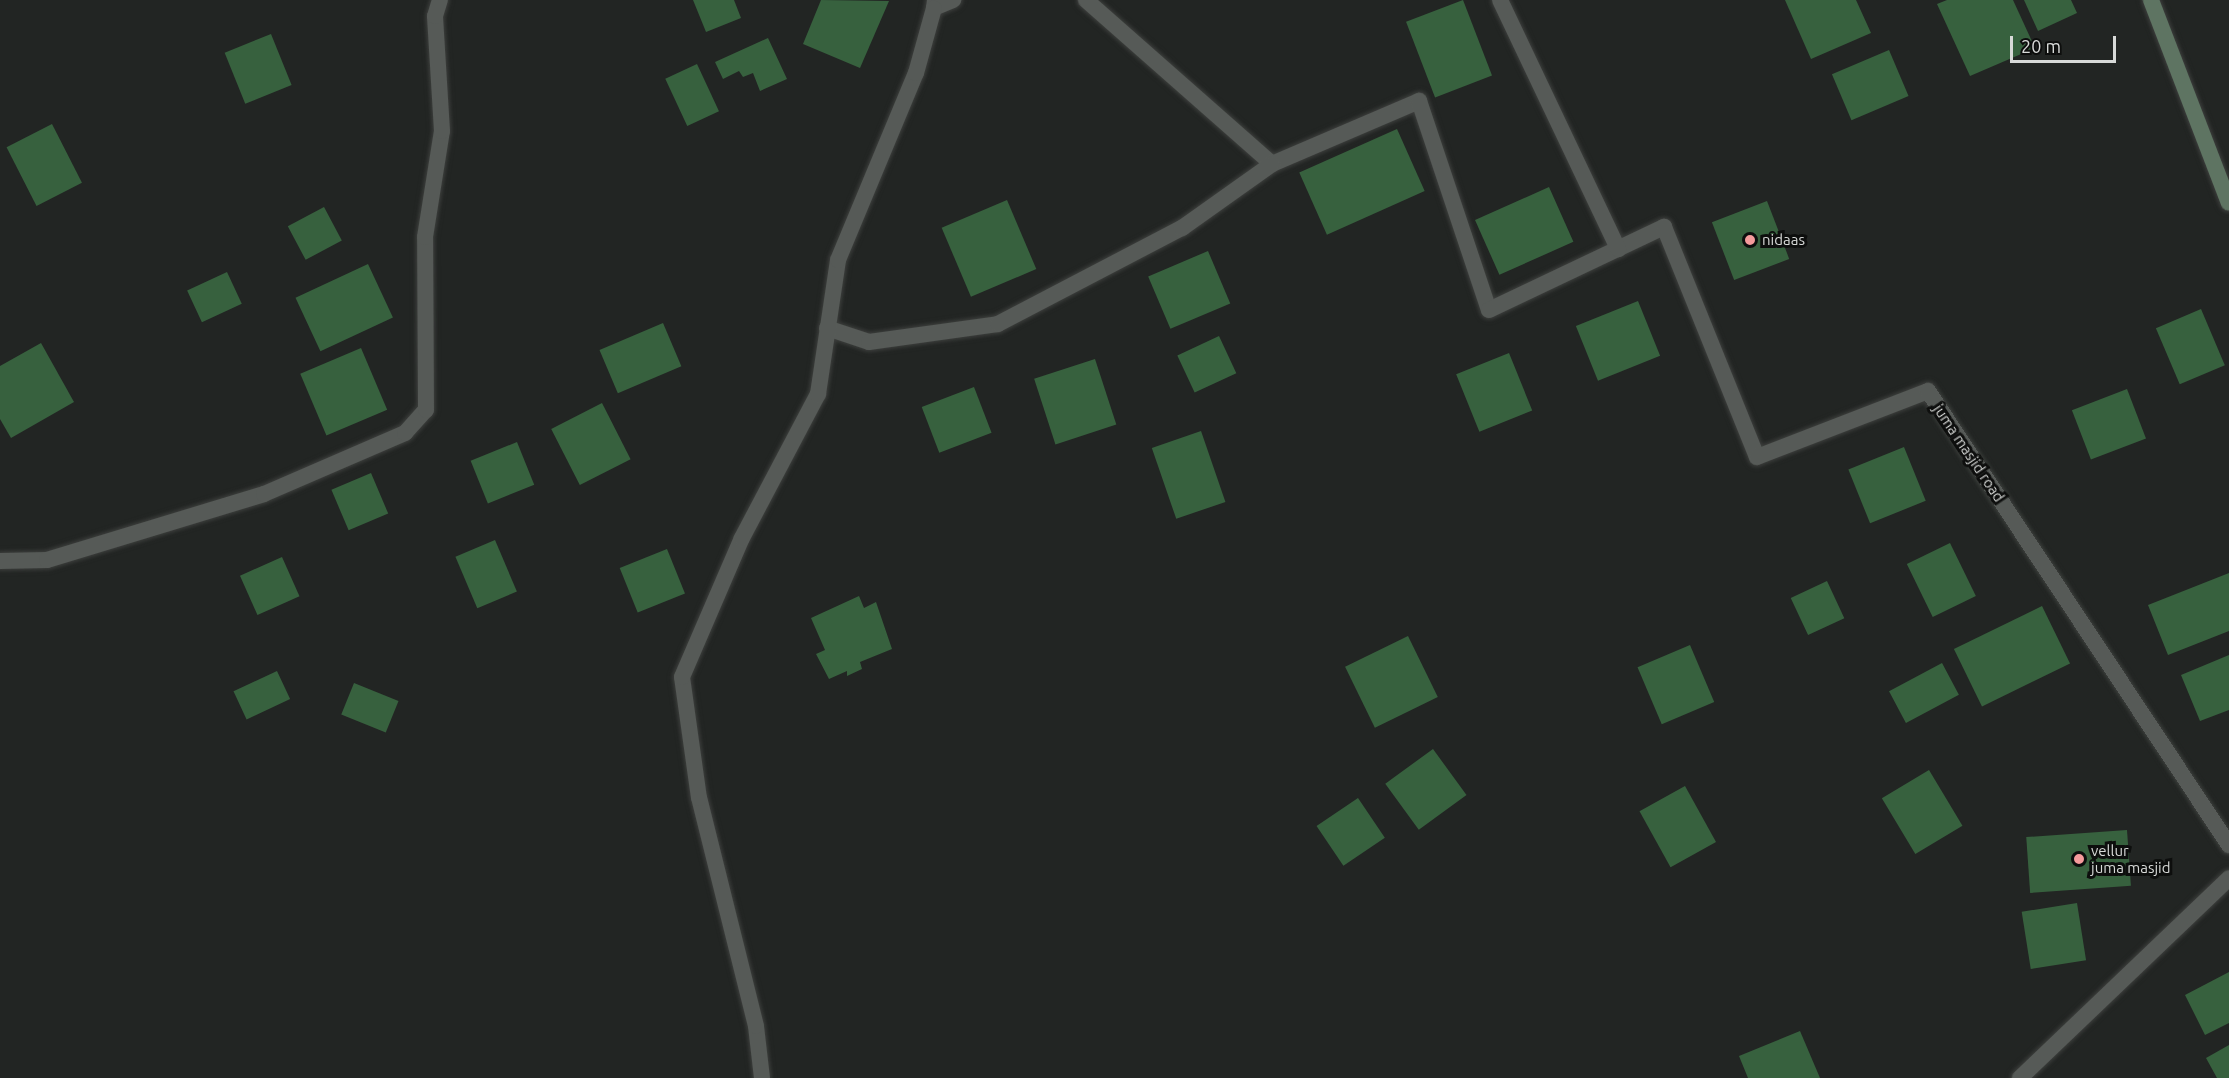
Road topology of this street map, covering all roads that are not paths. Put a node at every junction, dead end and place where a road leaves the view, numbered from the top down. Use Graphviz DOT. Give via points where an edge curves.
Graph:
graph roads {
  1 [pos="440,0"];
  2 [pos="953,0"];
  3 [pos="1086,0"];
  4 [pos="1500,0"];
  5 [pos="2151,0"];
  6 [pos="934,4"];
  7 [pos="1272,164"];
  8 [pos="2229,203"];
  9 [pos="1618,249"];
  10 [pos="827,328"];
  11 [pos="0,561"];
  12 [pos="2229,844"];
  13 [pos="2229,878"];
  14 [pos="762,1078"];
  15 [pos="2020,1078"];
  1 -- 11 [label="street" via="435,16 442,131 424,237 426,410 405,433 264,494 47,560"];
  2 -- 6 [label="street"];
  3 -- 7 [label="street"];
  4 -- 9 [label="street"];
  5 -- 8 [label="main road"];
  6 -- 10 [label="street" via="916,73 838,260"];
  7 -- 9 [label="street" via="1419,101 1489,310"];
  7 -- 10 [label="street" via="1182,228 998,324 869,342"];
  9 -- 12 [label="street, juma masjid road" via="1664,227 1757,457 1928,391"];
  10 -- 14 [label="street" via="818,394 742,538 682,677 699,798 756,1026"];
  13 -- 15 [label="street"];
}
